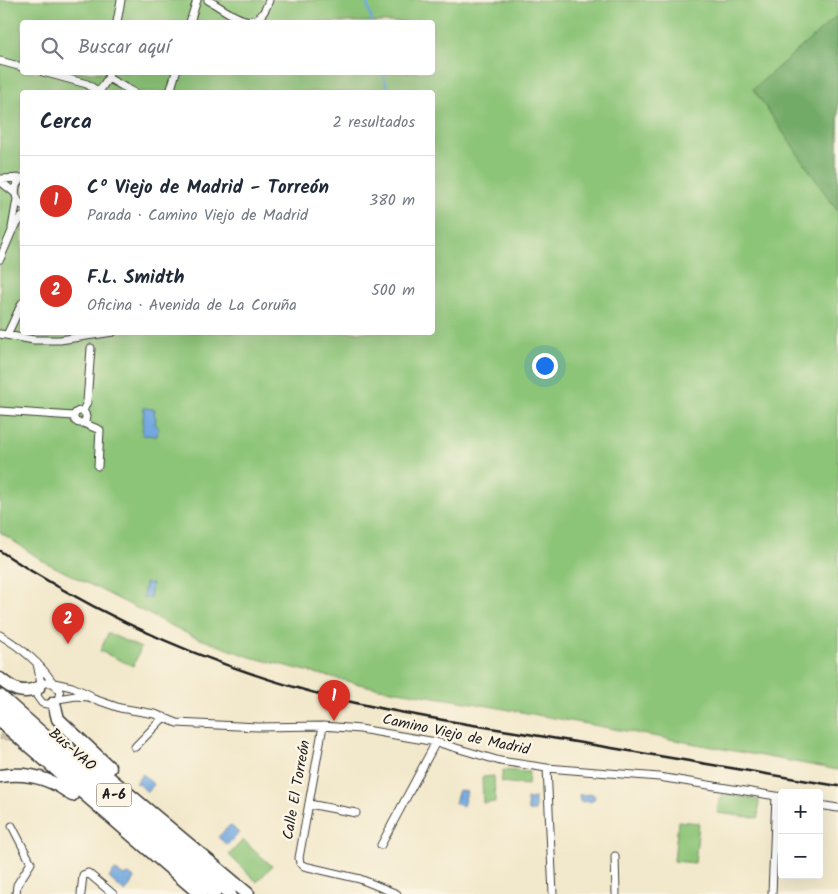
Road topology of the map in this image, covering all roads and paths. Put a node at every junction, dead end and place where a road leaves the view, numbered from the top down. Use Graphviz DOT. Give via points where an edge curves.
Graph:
graph roads {
  1 [pos="120,0"];
  2 [pos="197,0"];
  3 [pos="208,0"];
  4 [pos="269,0"];
  5 [pos="117,20"];
  6 [pos="191,20"];
  7 [pos="242,20"];
  8 [pos="255,20"];
  9 [pos="0,61"];
  10 [pos="20,66"];
  11 [pos="54,75"];
  12 [pos="108,75"];
  13 [pos="175,75"];
  14 [pos="96,90"];
  15 [pos="100,90"];
  16 [pos="130,90"];
  17 [pos="171,90"];
  18 [pos="20,178"];
  19 [pos="0,180"];
  20 [pos="20,180"];
  21 [pos="18,199"];
  22 [pos="20,220"];
  23 [pos="12,231"];
  24 [pos="0,259"];
  25 [pos="20,306"];
  26 [pos="3,335"];
  27 [pos="93,335"];
  28 [pos="91,348"];
  29 [pos="0,411"];
  30 [pos="83,411"];
  31 [pos="74,416"];
  32 [pos="83,423"];
  33 [pos="98,466"];
  34 [pos="0,635"];
  35 [pos="36,663"];
  36 [pos="0,679"];
  37 [pos="53,683"];
  38 [pos="40,686"];
  39 [pos="0,696"];
  40 [pos="96,700"];
  41 [pos="56,701"];
  42 [pos="0,708"];
  43 [pos="164,717"];
  44 [pos="0,721"];
  45 [pos="323,726"];
  46 [pos="436,742"];
  47 [pos="136,747"];
  48 [pos="77,754"];
  49 [pos="547,768"];
  50 [pos="0,776"];
  51 [pos="778,797"];
  52 [pos="309,804"];
  53 [pos="823,806"];
  54 [pos="838,808"];
  55 [pos="778,811"];
  56 [pos="151,812"];
  57 [pos="356,813"];
  58 [pos="12,826"];
  59 [pos="381,845"];
  60 [pos="615,856"];
  61 [pos="16,894"];
  62 [pos="81,894"];
  63 [pos="113,894"];
  64 [pos="188,894"];
  65 [pos="200,894"];
  66 [pos="214,894"];
  67 [pos="230,894"];
  68 [pos="248,894"];
  69 [pos="397,894"];
  70 [pos="553,894"];
  71 [pos="616,894"];
  72 [pos="772,894"];
  1 -- 5 [label="street"];
  2 -- 6 [label="street"];
  3 -- 7 [label="street"];
  4 -- 8 [label="street" via="260,18"];
  9 -- 10 [label="street"];
  11 -- 14 [label="street" via="87,84"];
  12 -- 15 [label="street"];
  12 -- 16 [label="street"];
  13 -- 17 [label="street"];
  18 -- 19 [label="street"];
  19 -- 21 [label="street"];
  20 -- 21 [label="street" via="17,184"];
  21 -- 23 [label="street"];
  22 -- 23 [label="street"];
  23 -- 24 [label="street"];
  25 -- 26 [label="street"];
  26 -- 27 [label="street" via="60,340"];
  28 -- 30 [label="street" via="87,402"];
  29 -- 31 [label="street"];
  30 -- 31 [label="street" via="76,412"];
  30 -- 32 [label="street" via="87,416"];
  31 -- 32 [label="street" via="77,422"];
  32 -- 33 [label="street" via="100,430"];
  34 -- 35 [label="street"];
  35 -- 37 [label="street"];
  35 -- 38 [label="street"];
  36 -- 38 [label="highway" via="21,692"];
  37 -- 38 [label="street"];
  37 -- 40 [label="street, Camino Viejo de Madrid" via="72,686"];
  37 -- 41 [label="street" via="59,690"];
  38 -- 41 [label="street" via="38,696 42,703"];
  39 -- 67 [label="highway, A-6"];
  40 -- 41 [label="street, Camino Viejo de Madrid" via="82,696"];
  40 -- 43 [label="street, Camino Viejo de Madrid"];
  41 -- 56 [label="highway" via="58,720"];
  42 -- 66 [label="highway, Bus-VAO"];
  43 -- 45 [label="street, Camino Viejo de Madrid" via="197,724"];
  43 -- 47 [label="street"];
  44 -- 65 [label="highway, A-6"];
  45 -- 46 [label="street, Camino Viejo de Madrid"];
  45 -- 52 [label="street, Calle El Torreón"];
  46 -- 49 [label="street, Camino Viejo de Madrid" via="500,761"];
  46 -- 59 [label="street"];
  48 -- 56 [label="highway"];
  49 -- 51 [label="street, Camino Viejo de Madrid" via="659,777"];
  49 -- 70 [label="street"];
  50 -- 64 [label="highway" via="24,775 59,785"];
  52 -- 57 [label="street"];
  52 -- 69 [label="street, Calle El Torreón" via="300,863 360,879"];
  53 -- 54 [label="street"];
  55 -- 72 [label="street"];
  56 -- 68 [label="highway"];
  58 -- 61 [label="street" via="30,863 17,885"];
  60 -- 71 [label="street"];
  62 -- 63 [label="street" via="83,875 88,873"];
}
